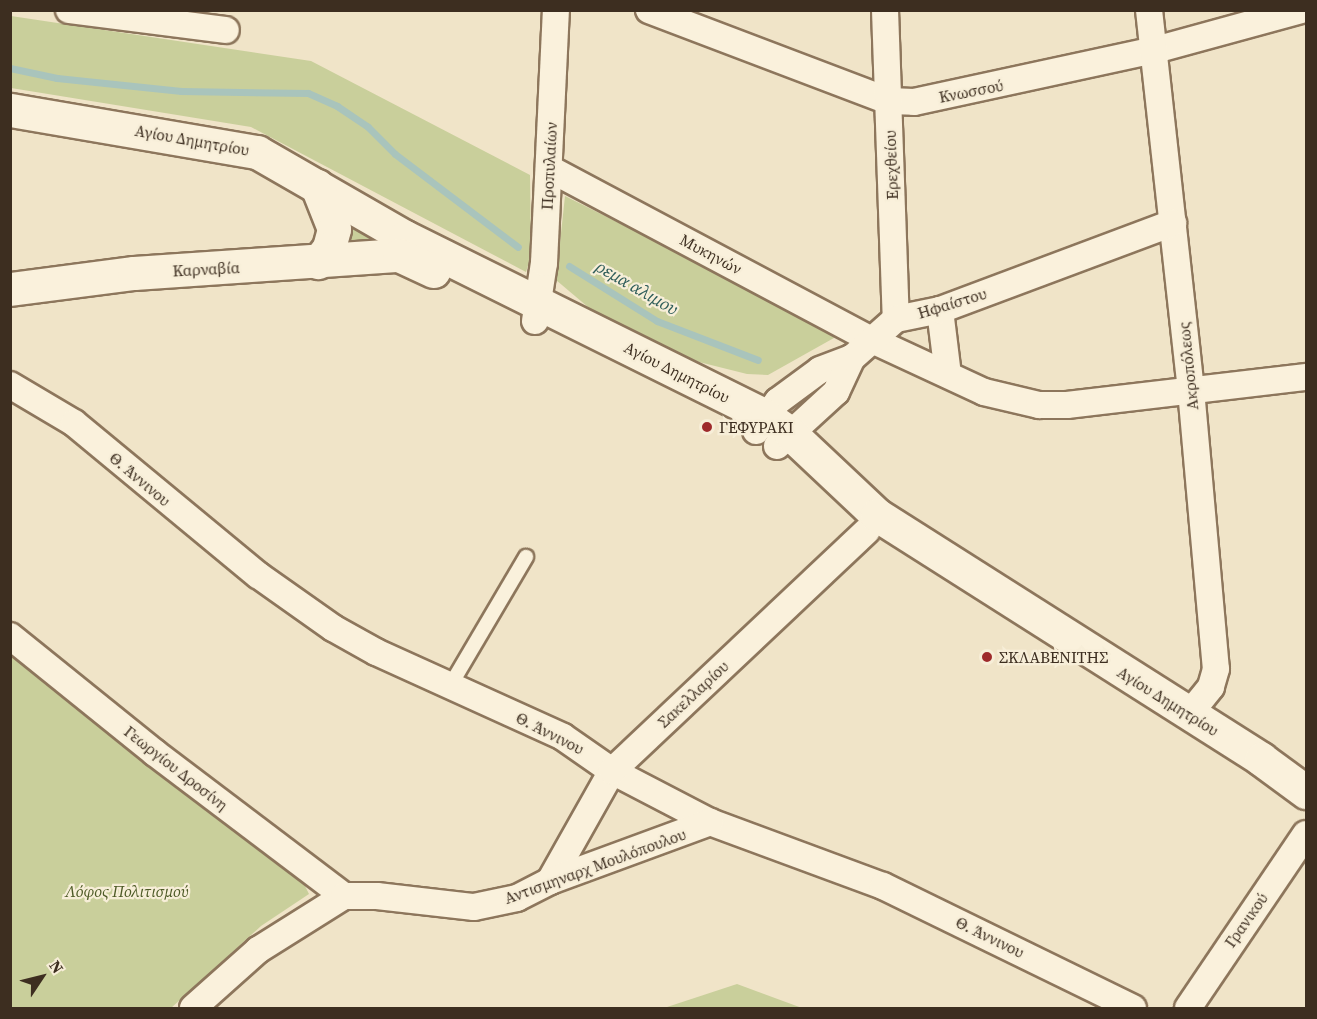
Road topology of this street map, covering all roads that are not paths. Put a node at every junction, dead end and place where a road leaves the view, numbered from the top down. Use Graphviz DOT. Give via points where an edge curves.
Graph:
graph roads {
  1 [pos="69,10"];
  2 [pos="556,10"];
  3 [pos="885,10"];
  4 [pos="1149,10"];
  5 [pos="1301,10"];
  6 [pos="656,12"];
  7 [pos="226,30"];
  8 [pos="1155,50"];
  9 [pos="889,101"];
  10 [pos="10,110"];
  11 [pos="550,178"];
  12 [pos="317,186"];
  13 [pos="1173,223"];
  14 [pos="318,262"];
  15 [pos="13,296"];
  16 [pos="940,310"];
  17 [pos="538,312"];
  18 [pos="896,319"];
  19 [pos="872,340"];
  20 [pos="948,375"];
  21 [pos="1306,377"];
  22 [pos="10,385"];
  23 [pos="1191,390"];
  24 [pos="773,432"];
  25 [pos="867,531"];
  26 [pos="526,557"];
  27 [pos="10,636"];
  28 [pos="450,686"];
  29 [pos="1189,714"];
  30 [pos="612,771"];
  31 [pos="1306,792"];
  32 [pos="1306,815"];
  33 [pos="711,822"];
  34 [pos="1306,834"];
  35 [pos="550,881"];
  36 [pos="344,896"];
  37 [pos="193,1008"];
  38 [pos="1133,1008"];
  39 [pos="1188,1008"];
  1 -- 7 [label="street"];
  2 -- 11 [label="street, Προπυλαίων"];
  3 -- 9 [label="street, Ερεχθείου"];
  4 -- 8 [label="street, Ακροπόλεως"];
  5 -- 8 [label="street, Κνωσσού"];
  6 -- 9 [label="street, Κνωσσού"];
  8 -- 9 [label="street, Κνωσσού" via="956,94 914,102"];
  8 -- 13 [label="street, Ακροπόλεως"];
  9 -- 18 [label="street, Ερεχθείου"];
  10 -- 12 [label="street, Αγίου Δημητρίου" via="230,145 258,152"];
  11 -- 17 [label="street, Προπυλαίων"];
  11 -- 19 [label="street, Μυκηνών"];
  12 -- 14 [label="street" via="334,229 329,248"];
  12 -- 17 [label="street, Αγίου Δημητρίου"];
  13 -- 16 [label="street, Ηφαίστου"];
  13 -- 23 [label="street, Ακροπόλεως"];
  14 -- 15 [label="street, Καρναβία" via="134,273"];
  14 -- 17 [label="street, Αγίου Δημητρίου" via="399,255"];
  16 -- 18 [label="street, Ηφαίστου"];
  16 -- 20 [label="street"];
  17 -- 24 [label="street, Αγίου Δημητρίου"];
  18 -- 19 [label="street, Ηφαίστου"];
  19 -- 20 [label="street, Μυκηνών"];
  19 -- 24 [label="street, Ηφαίστου" via="852,358 820,369 778,401"];
  20 -- 23 [label="street, Μυκηνών" via="984,392 1040,405"];
  21 -- 23 [label="street, Μυκηνών"];
  22 -- 28 [label="street, Θ. Άννινου" via="74,423 258,575 333,628"];
  23 -- 29 [label="street, Ακροπόλεως" via="1216,669 1211,687"];
  24 -- 25 [label="street, Αγίου Δημητρίου"];
  24 -- 29 [label="street, Αγίου Δημητρίου" via="877,516"];
  25 -- 30 [label="street, Σακελλαρίου"];
  25 -- 32 [label="street, Αγίου Δημητρίου" via="1251,775"];
  26 -- 28 [label="lane"];
  27 -- 36 [label="street, Γεωργίου Δροσίνη" via="154,753"];
  28 -- 30 [label="street, Θ. Άννινου" via="563,736"];
  29 -- 31 [label="street, Αγίου Δημητρίου"];
  30 -- 33 [label="street, Θ. Άννινου"];
  30 -- 35 [label="street, Σακελλαρίου"];
  33 -- 35 [label="street, Αντισμηναρχ Μουλόπουλου"];
  33 -- 38 [label="street, Θ. Άννινου" via="883,886"];
  34 -- 39 [label="street, Γρανικού"];
  35 -- 36 [label="street, Αντισμηναρχ Μουλόπουλου" via="517,898 474,907"];
  36 -- 37 [label="street" via="258,950"];
}
